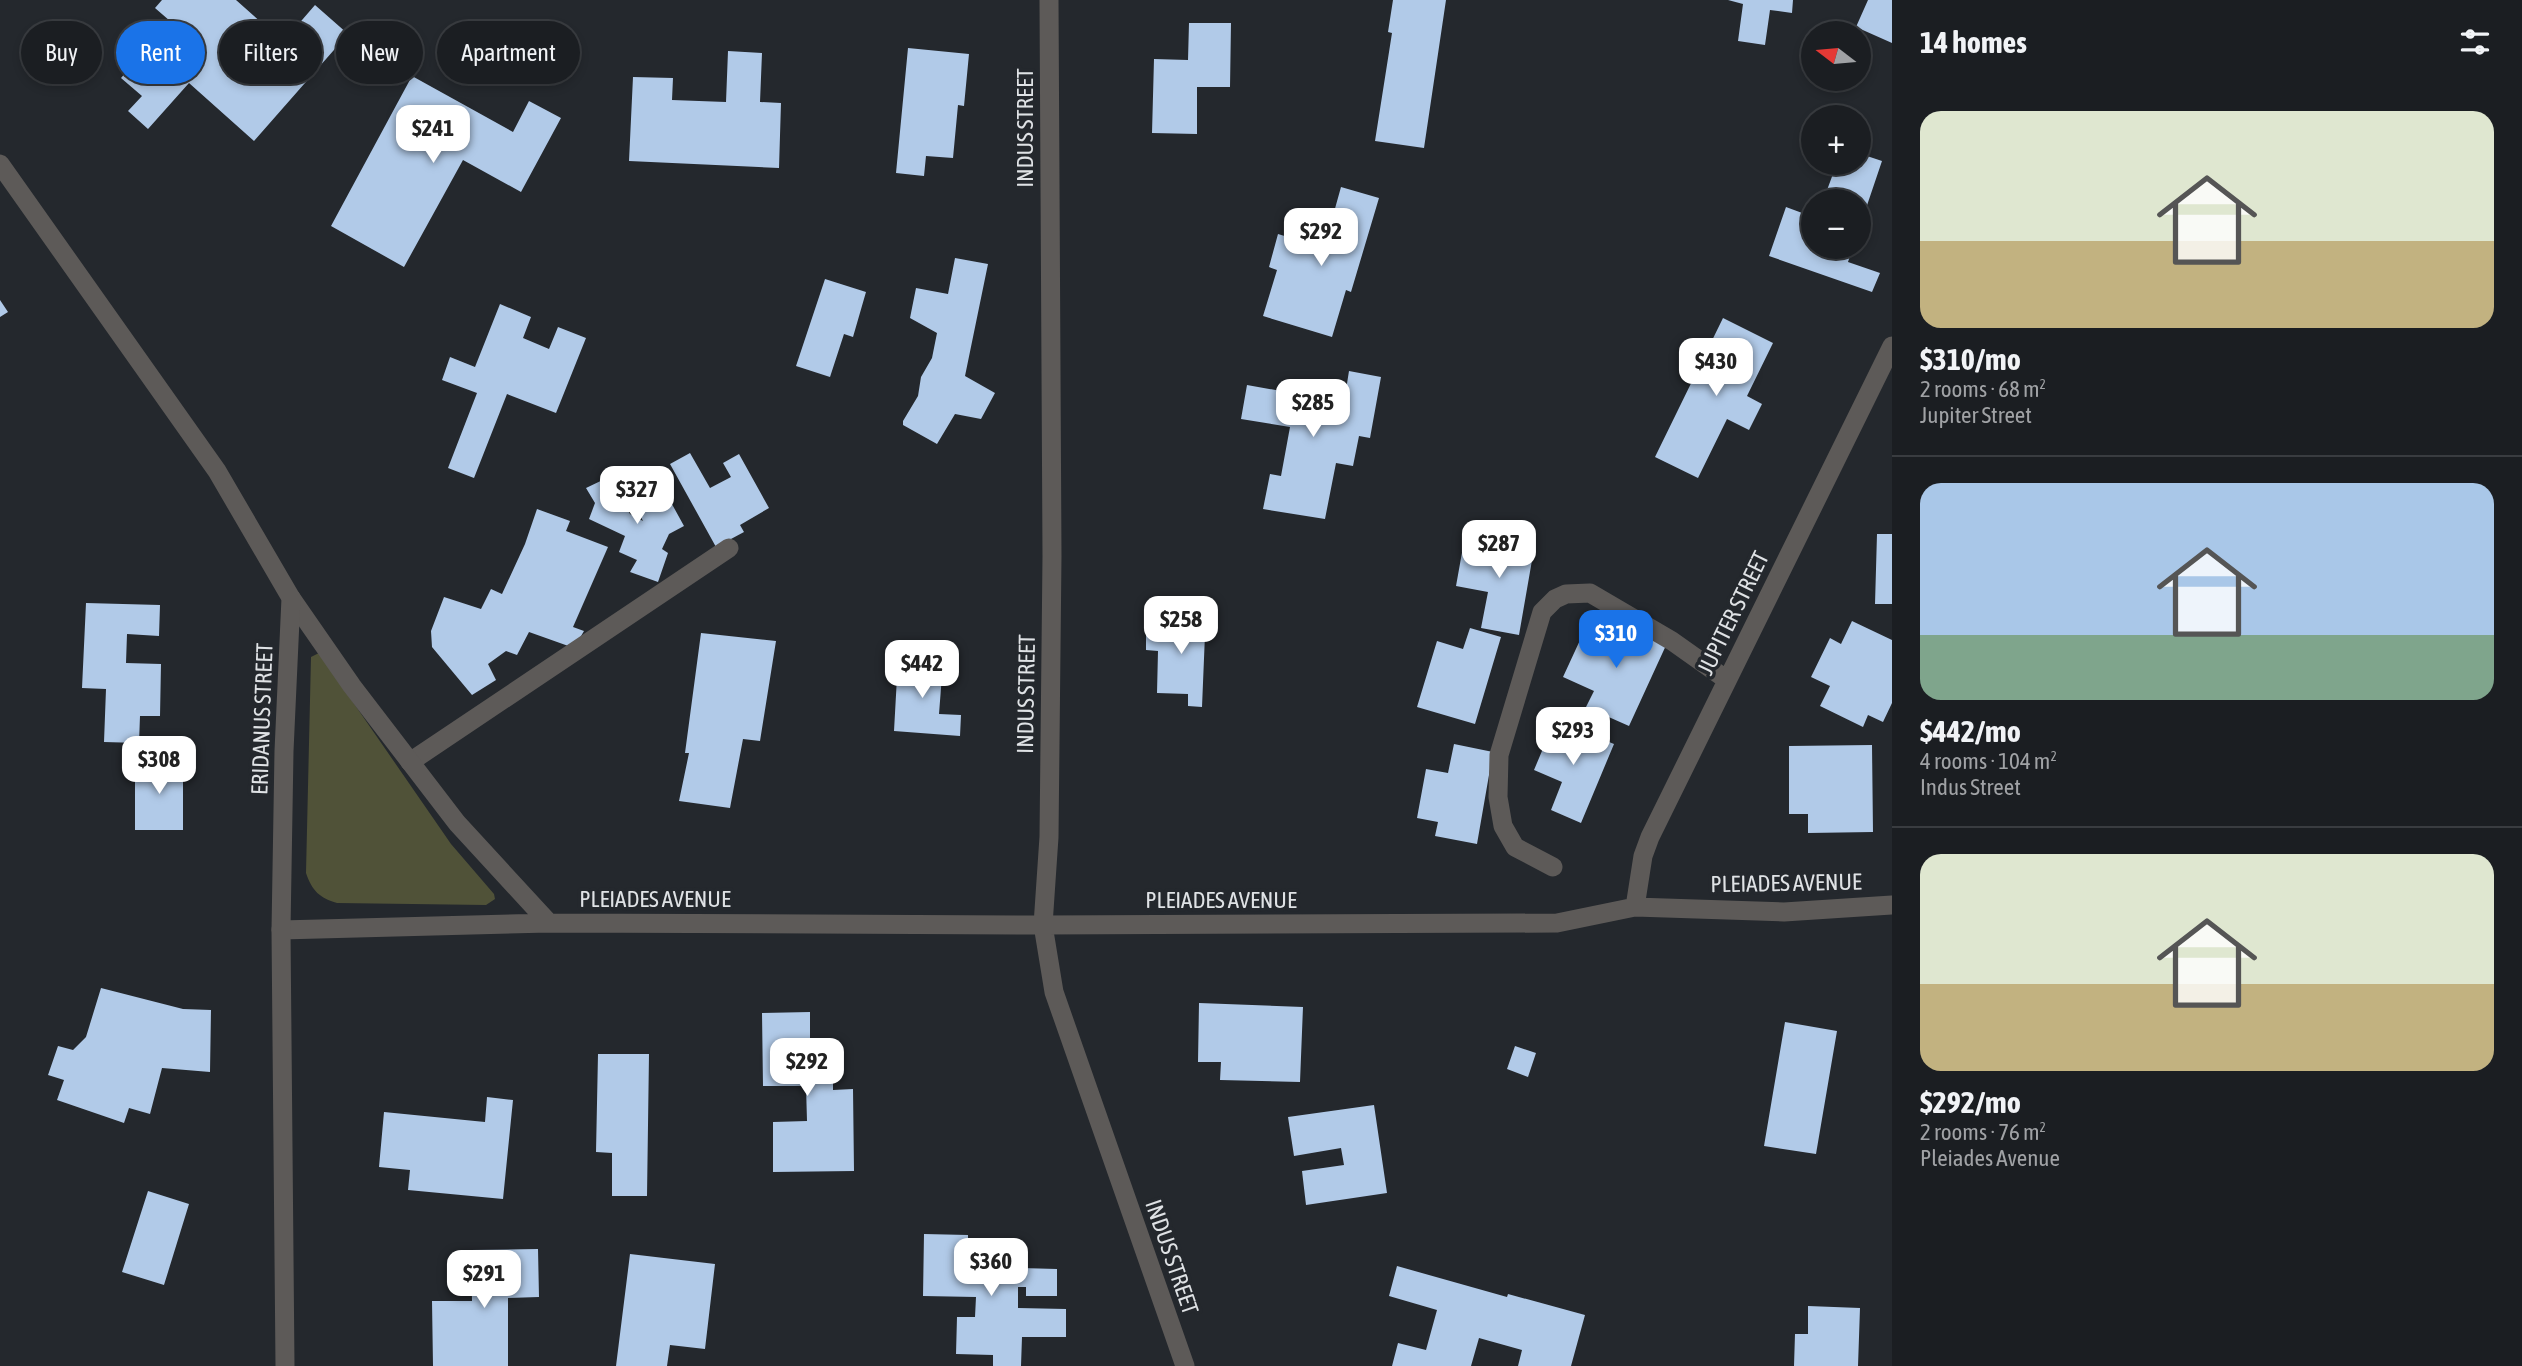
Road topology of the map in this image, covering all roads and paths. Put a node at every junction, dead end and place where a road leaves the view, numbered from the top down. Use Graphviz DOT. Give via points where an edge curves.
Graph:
graph roads {
  1 [pos="1049,0"];
  2 [pos="0,164"];
  3 [pos="1892,346"];
  4 [pos="729,548"];
  5 [pos="291,598"];
  6 [pos="1727,680"];
  7 [pos="410,762"];
  8 [pos="1553,867"];
  9 [pos="1892,905"];
  10 [pos="1635,907"];
  11 [pos="549,923"];
  12 [pos="1043,925"];
  13 [pos="281,930"];
  14 [pos="285,1366"];
  15 [pos="1185,1366"];
  1 -- 12 [label="street, INDUS STREET" via="1052,556 1049,837"];
  2 -- 5 [label="street" via="217,471"];
  3 -- 6 [label="street, JUPITER STREET"];
  4 -- 7 [label="street"];
  5 -- 7 [label="street, PLEIADES AVENUE"];
  5 -- 13 [label="street, ERIDANUS STREET"];
  6 -- 8 [label="street" via="1590,593 1555,598 1542,612 1499,755 1498,797 1503,826 1515,847"];
  6 -- 10 [label="street, JUPITER STREET" via="1650,837"];
  7 -- 11 [label="street, PLEIADES AVENUE" via="457,823"];
  9 -- 10 [label="street, PLEIADES AVENUE" via="1784,912"];
  10 -- 12 [label="street, PLEIADES AVENUE" via="1557,923"];
  11 -- 12 [label="street, PLEIADES AVENUE"];
  11 -- 13 [label="street, PLEIADES AVENUE"];
  12 -- 15 [label="street, INDUS STREET" via="1054,992"];
  13 -- 14 [label="street, ERIDANUS STREET"];
}
